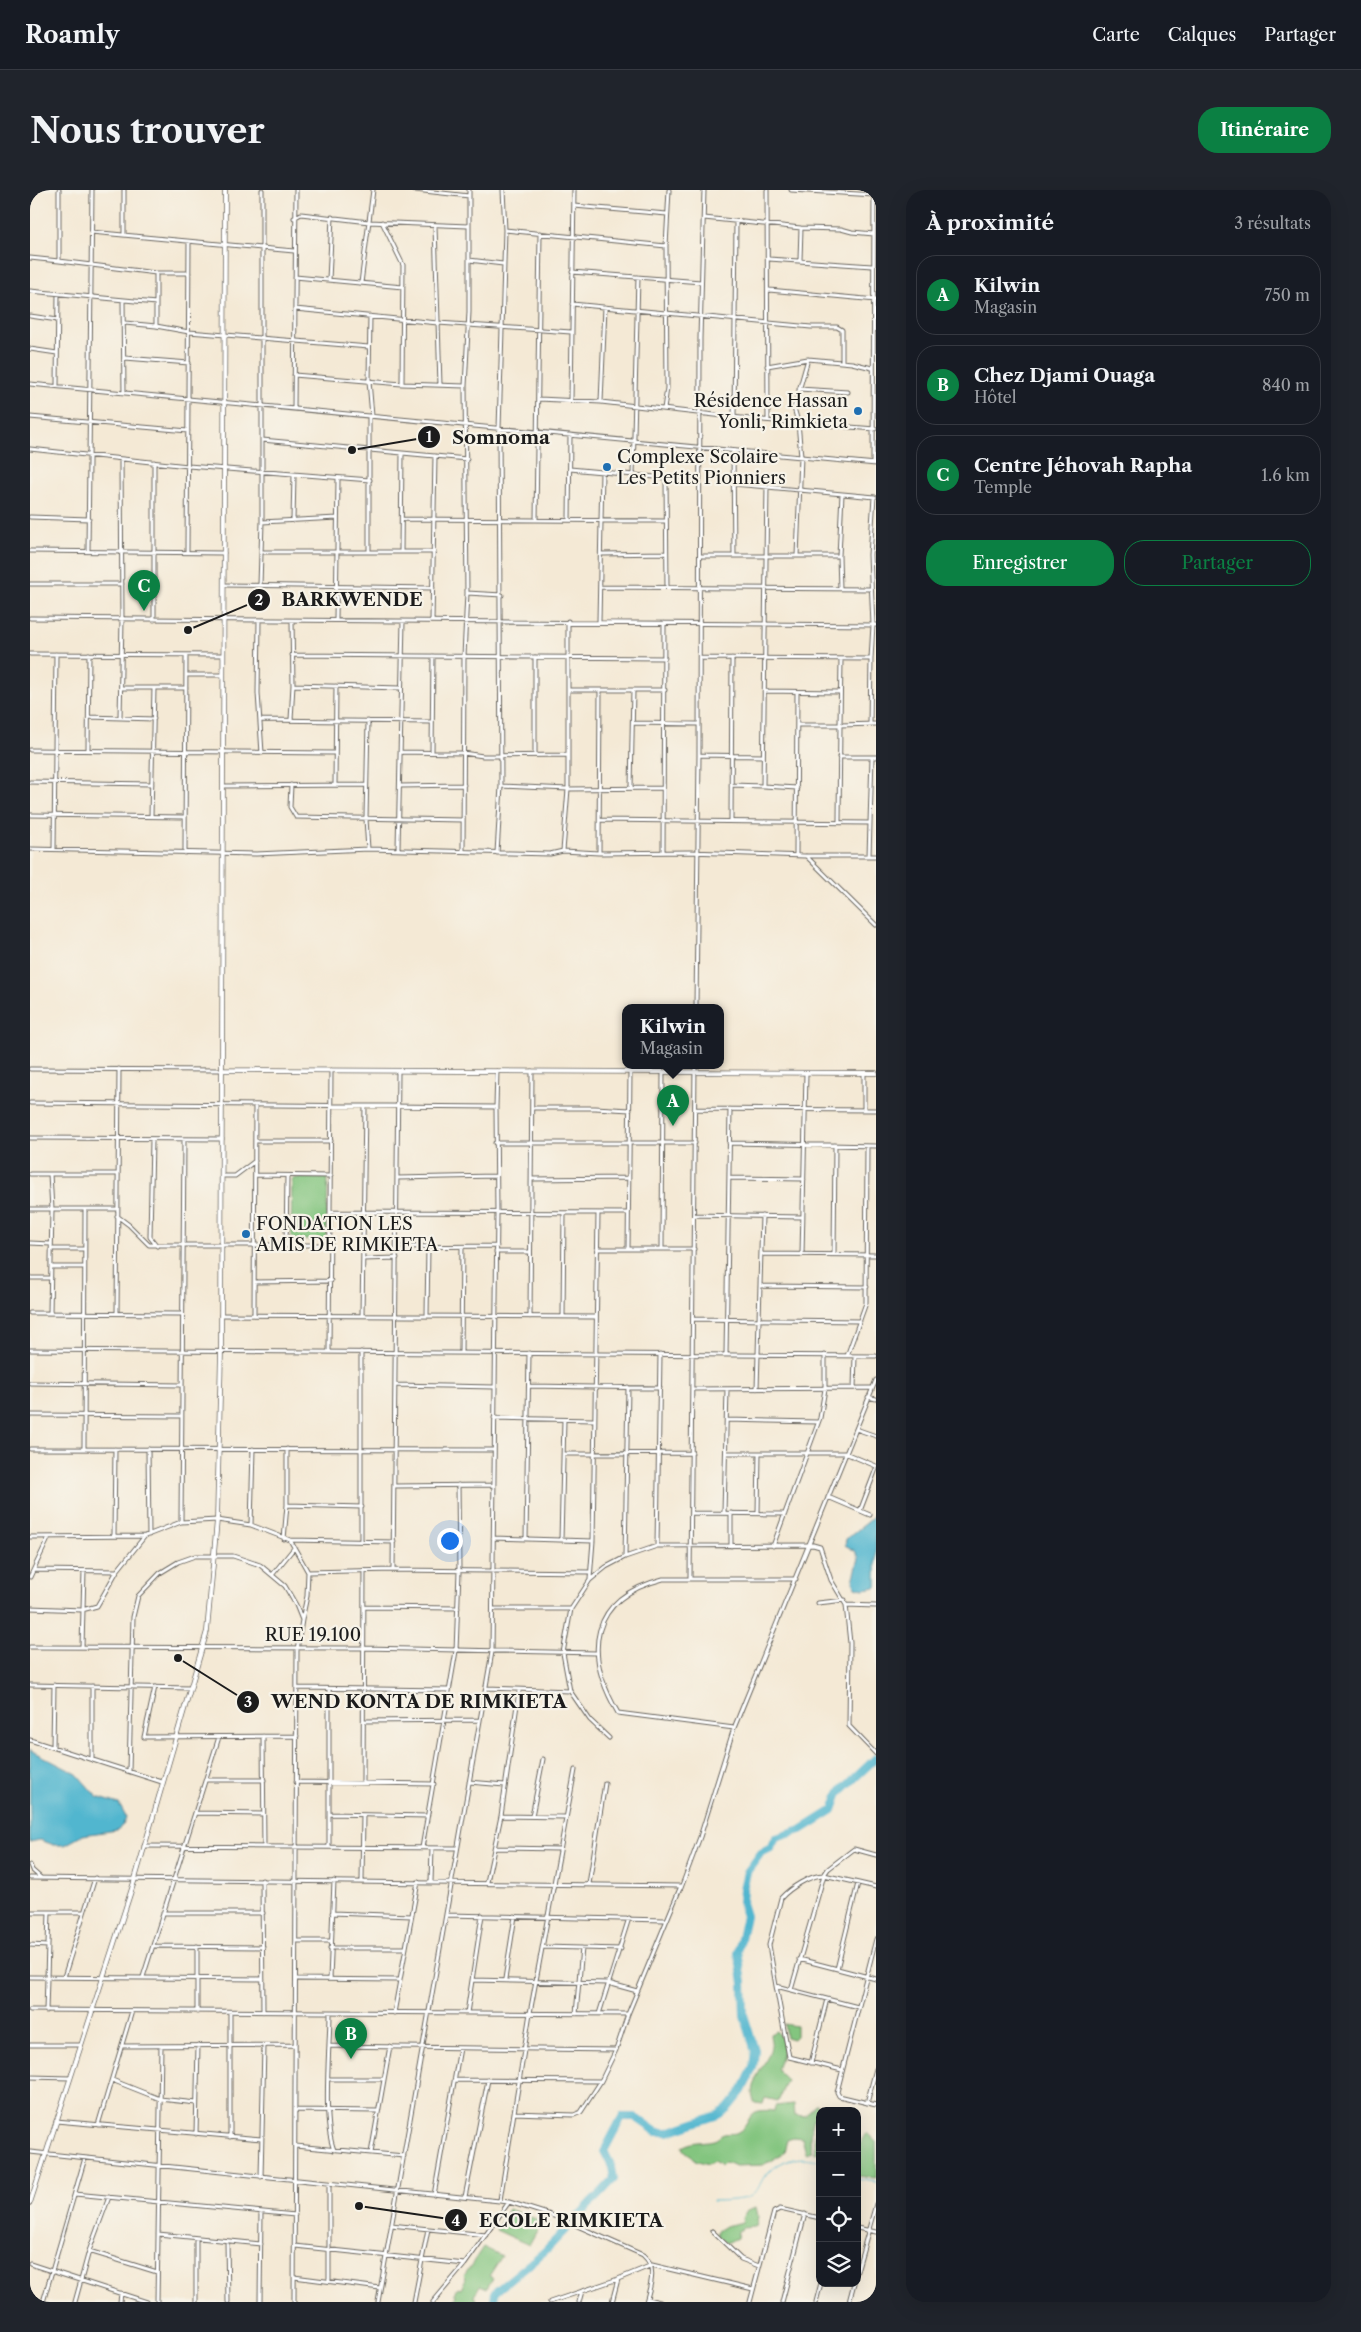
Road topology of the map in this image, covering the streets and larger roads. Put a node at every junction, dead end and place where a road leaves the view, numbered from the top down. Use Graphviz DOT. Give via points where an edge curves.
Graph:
graph roads {
  1 [pos="59,190"];
  2 [pos="92,190"];
  3 [pos="124,190"];
  4 [pos="225,190"];
  5 [pos="262,190"];
  6 [pos="296,190"];
  7 [pos="373,190"];
  8 [pos="415,190"];
  9 [pos="469,190"];
  10 [pos="503,190"];
  11 [pos="574,190"];
  12 [pos="669,190"];
  13 [pos="704,190"];
  14 [pos="768,190"];
  15 [pos="791,190"];
  16 [pos="875,193"];
  17 [pos="468,196"];
  18 [pos="574,206"];
  19 [pos="667,214"];
  20 [pos="332,217"];
  21 [pos="294,218"];
  22 [pos="704,218"];
  23 [pos="369,222"];
  24 [pos="382,222"];
  25 [pos="736,222"];
  26 [pos="767,224"];
  27 [pos="435,226"];
  28 [pos="468,226"];
  29 [pos="801,228"];
  30 [pos="505,230"];
  31 [pos="91,232"];
  32 [pos="540,233"];
  33 [pos="874,234"];
  34 [pos="124,235"];
  35 [pos="572,238"];
  36 [pos="188,242"];
  37 [pos="225,244"];
  38 [pos="666,246"];
  39 [pos="262,247"];
  40 [pos="294,251"];
  41 [pos="30,258"];
  42 [pos="768,259"];
  43 [pos="469,260"];
  44 [pos="800,260"];
  45 [pos="59,261"];
  46 [pos="502,264"];
  47 [pos="91,265"];
  48 [pos="872,266"];
  49 [pos="572,272"];
  50 [pos="156,273"];
  51 [pos="189,273"];
  52 [pos="295,277"];
  53 [pos="638,277"];
  54 [pos="328,280"];
  55 [pos="666,280"];
  56 [pos="701,282"];
  57 [pos="361,283"];
  58 [pos="403,287"];
  59 [pos="769,290"];
  60 [pos="30,291"];
  61 [pos="58,294"];
  62 [pos="91,298"];
  63 [pos="123,300"];
  64 [pos="875,300"];
  65 [pos="156,303"];
  66 [pos="572,304"];
  67 [pos="605,307"];
  68 [pos="295,309"];
  69 [pos="636,310"];
  70 [pos="668,313"];
  71 [pos="30,316"];
  72 [pos="370,316"];
  73 [pos="701,316"];
  74 [pos="735,319"];
  75 [pos="58,320"];
  76 [pos="404,320"];
  77 [pos="125,323"];
  78 [pos="438,323"];
  79 [pos="768,323"];
  80 [pos="468,325"];
  81 [pos="156,326"];
  82 [pos="502,328"];
  83 [pos="538,331"];
  84 [pos="189,332"];
  85 [pos="571,332"];
  86 [pos="224,335"];
  87 [pos="261,338"];
  88 [pos="294,340"];
  89 [pos="370,347"];
  90 [pos="30,349"];
  91 [pos="57,353"];
  92 [pos="125,358"];
  93 [pos="808,359"];
  94 [pos="842,362"];
  95 [pos="189,363"];
  96 [pos="767,366"];
  97 [pos="872,368"];
  98 [pos="294,375"];
  99 [pos="369,381"];
  100 [pos="30,384"];
  101 [pos="402,384"];
  102 [pos="440,385"];
  103 [pos="57,386"];
  104 [pos="466,386"];
  105 [pos="799,388"];
  106 [pos="91,390"];
  107 [pos="848,392"];
  108 [pos="124,393"];
  109 [pos="188,399"];
  110 [pos="539,399"];
  111 [pos="571,400"];
  112 [pos="223,402"];
  113 [pos="601,402"];
  114 [pos="261,406"];
  115 [pos="636,406"];
  116 [pos="294,409"];
  117 [pos="664,409"];
  118 [pos="700,414"];
  119 [pos="370,416"];
  120 [pos="30,418"];
  121 [pos="734,418"];
  122 [pos="768,420"];
  123 [pos="798,422"];
  124 [pos="91,423"];
  125 [pos="467,426"];
  126 [pos="499,429"];
  127 [pos="875,429"];
  128 [pos="188,431"];
  129 [pos="538,432"];
  130 [pos="570,435"];
  131 [pos="262,440"];
  132 [pos="635,442"];
  133 [pos="700,448"];
  134 [pos="30,449"];
  135 [pos="370,450"];
  136 [pos="733,451"];
  137 [pos="402,453"];
  138 [pos="91,455"];
  139 [pos="435,456"];
  140 [pos="801,457"];
  141 [pos="121,459"];
  142 [pos="467,459"];
  143 [pos="154,462"];
  144 [pos="875,464"];
  145 [pos="188,466"];
  146 [pos="223,469"];
  147 [pos="570,469"];
  148 [pos="261,471"];
  149 [pos="602,472"];
  150 [pos="294,475"];
  151 [pos="632,475"];
  152 [pos="666,478"];
  153 [pos="700,478"];
  154 [pos="338,479"];
  155 [pos="370,480"];
  156 [pos="734,484"];
  157 [pos="767,486"];
  158 [pos="799,490"];
  159 [pos="842,494"];
  160 [pos="875,497"];
  161 [pos="30,517"];
  162 [pos="89,518"];
  163 [pos="337,518"];
  164 [pos="402,519"];
  165 [pos="501,520"];
  166 [pos="536,520"];
  167 [pos="569,520"];
  168 [pos="602,520"];
  169 [pos="292,521"];
  170 [pos="435,521"];
  171 [pos="467,521"];
  172 [pos="665,521"];
  173 [pos="262,522"];
  174 [pos="30,551"];
  175 [pos="88,551"];
  176 [pos="337,551"];
  177 [pos="369,551"];
  178 [pos="122,552"];
  179 [pos="154,552"];
  180 [pos="187,552"];
  181 [pos="261,552"];
  182 [pos="401,552"];
  183 [pos="434,552"];
  184 [pos="224,553"];
  185 [pos="666,553"];
  186 [pos="601,554"];
  187 [pos="700,556"];
  188 [pos="734,556"];
  189 [pos="765,556"];
  190 [pos="798,556"];
  191 [pos="839,556"];
  192 [pos="30,584"];
  193 [pos="122,584"];
  194 [pos="224,585"];
  195 [pos="260,585"];
  196 [pos="336,585"];
  197 [pos="667,587"];
  198 [pos="433,588"];
  199 [pos="601,588"];
  200 [pos="699,588"];
  201 [pos="765,588"];
  202 [pos="840,589"];
  203 [pos="870,589"];
  204 [pos="467,593"];
  205 [pos="502,595"];
  206 [pos="30,618"];
  207 [pos="223,619"];
  208 [pos="122,620"];
  209 [pos="154,620"];
  210 [pos="258,620"];
  211 [pos="336,620"];
  212 [pos="292,621"];
  213 [pos="402,621"];
  214 [pos="432,621"];
  215 [pos="466,621"];
  216 [pos="502,621"];
  217 [pos="568,622"];
  218 [pos="599,622"];
  219 [pos="664,622"];
  220 [pos="700,623"];
  221 [pos="765,624"];
  222 [pos="874,625"];
  223 [pos="30,654"];
  224 [pos="56,654"];
  225 [pos="89,654"];
  226 [pos="121,655"];
  227 [pos="186,655"];
  228 [pos="223,655"];
  229 [pos="292,655"];
  230 [pos="433,656"];
  231 [pos="464,656"];
  232 [pos="500,656"];
  233 [pos="402,657"];
  234 [pos="535,657"];
  235 [pos="568,658"];
  236 [pos="665,658"];
  237 [pos="700,658"];
  238 [pos="732,658"];
  239 [pos="764,658"];
  240 [pos="871,659"];
  241 [pos="841,660"];
  242 [pos="186,675"];
  243 [pos="223,675"];
  244 [pos="293,685"];
  245 [pos="336,686"];
  246 [pos="121,688"];
  247 [pos="154,688"];
  248 [pos="186,688"];
  249 [pos="400,688"];
  250 [pos="569,690"];
  251 [pos="600,690"];
  252 [pos="634,690"];
  253 [pos="665,690"];
  254 [pos="764,691"];
  255 [pos="797,692"];
  256 [pos="839,692"];
  257 [pos="89,717"];
  258 [pos="120,717"];
  259 [pos="154,719"];
  260 [pos="260,720"];
  261 [pos="290,720"];
  262 [pos="336,721"];
  263 [pos="368,721"];
  264 [pos="400,721"];
  265 [pos="432,722"];
  266 [pos="633,723"];
  267 [pos="665,724"];
  268 [pos="698,724"];
  269 [pos="796,724"];
  270 [pos="870,724"];
  271 [pos="876,724"];
  272 [pos="840,725"];
  273 [pos="30,750"];
  274 [pos="88,750"];
  275 [pos="55,751"];
  276 [pos="154,752"];
  277 [pos="186,752"];
  278 [pos="400,752"];
  279 [pos="432,752"];
  280 [pos="223,753"];
  281 [pos="262,753"];
  282 [pos="334,753"];
  283 [pos="463,753"];
  284 [pos="535,754"];
  285 [pos="699,754"];
  286 [pos="501,755"];
  287 [pos="567,755"];
  288 [pos="731,755"];
  289 [pos="763,756"];
  290 [pos="839,757"];
  291 [pos="874,757"];
  292 [pos="30,782"];
  293 [pos="54,782"];
  294 [pos="152,784"];
  295 [pos="291,785"];
  296 [pos="335,785"];
  297 [pos="366,785"];
  298 [pos="464,785"];
  299 [pos="731,785"];
  300 [pos="224,786"];
  301 [pos="400,786"];
  302 [pos="501,786"];
  303 [pos="763,786"];
  304 [pos="631,787"];
  305 [pos="600,788"];
  306 [pos="664,788"];
  307 [pos="797,788"];
  308 [pos="568,789"];
  309 [pos="30,815"];
  310 [pos="54,815"];
  311 [pos="151,816"];
  312 [pos="185,817"];
  313 [pos="399,817"];
  314 [pos="366,819"];
  315 [pos="463,820"];
  316 [pos="600,820"];
  317 [pos="663,820"];
  318 [pos="731,821"];
  319 [pos="839,821"];
  320 [pos="698,822"];
  321 [pos="797,822"];
  322 [pos="869,823"];
  323 [pos="30,849"];
  324 [pos="54,849"];
  325 [pos="368,849"];
  326 [pos="398,850"];
  327 [pos="563,851"];
  328 [pos="463,852"];
  329 [pos="497,852"];
  330 [pos="663,852"];
  331 [pos="698,852"];
  332 [pos="185,853"];
  333 [pos="222,853"];
  334 [pos="599,853"];
  335 [pos="796,855"];
  336 [pos="805,856"];
  337 [pos="869,856"];
  338 [pos="876,856"];
  339 [pos="876,925"];
  340 [pos="696,1004"];
  341 [pos="30,1069"];
  342 [pos="119,1069"];
  343 [pos="222,1070"];
  344 [pos="331,1070"];
  345 [pos="398,1071"];
  346 [pos="496,1071"];
  347 [pos="532,1071"];
  348 [pos="630,1072"];
  349 [pos="663,1072"];
  350 [pos="695,1072"];
  351 [pos="806,1073"];
  352 [pos="864,1073"];
  353 [pos="876,1073"];
  354 [pos="30,1103"];
  355 [pos="332,1104"];
  356 [pos="119,1105"];
  357 [pos="222,1106"];
  358 [pos="256,1106"];
  359 [pos="365,1106"];
  360 [pos="398,1106"];
  361 [pos="496,1107"];
  362 [pos="532,1108"];
  363 [pos="695,1109"];
  364 [pos="730,1109"];
  365 [pos="630,1110"];
  366 [pos="805,1110"];
  367 [pos="864,1110"];
  368 [pos="876,1110"];
  369 [pos="30,1138"];
  370 [pos="222,1139"];
  371 [pos="118,1140"];
  372 [pos="152,1140"];
  373 [pos="184,1140"];
  374 [pos="255,1141"];
  375 [pos="331,1141"];
  376 [pos="496,1143"];
  377 [pos="531,1143"];
  378 [pos="629,1143"];
  379 [pos="663,1143"];
  380 [pos="695,1143"];
  381 [pos="730,1143"];
  382 [pos="804,1144"];
  383 [pos="835,1145"];
  384 [pos="867,1146"];
  385 [pos="876,1146"];
  386 [pos="255,1160"];
  387 [pos="30,1174"];
  388 [pos="50,1174"];
  389 [pos="117,1174"];
  390 [pos="255,1175"];
  391 [pos="222,1176"];
  392 [pos="287,1176"];
  393 [pos="331,1176"];
  394 [pos="496,1176"];
  395 [pos="397,1178"];
  396 [pos="629,1178"];
  397 [pos="728,1178"];
  398 [pos="532,1179"];
  399 [pos="804,1179"];
  400 [pos="30,1209"];
  401 [pos="52,1209"];
  402 [pos="85,1209"];
  403 [pos="117,1209"];
  404 [pos="364,1211"];
  405 [pos="397,1211"];
  406 [pos="331,1212"];
  407 [pos="497,1213"];
  408 [pos="531,1213"];
  409 [pos="564,1213"];
  410 [pos="598,1213"];
  411 [pos="628,1213"];
  412 [pos="694,1215"];
  413 [pos="117,1216"];
  414 [pos="728,1216"];
  415 [pos="762,1216"];
  416 [pos="803,1217"];
  417 [pos="30,1244"];
  418 [pos="51,1244"];
  419 [pos="183,1245"];
  420 [pos="221,1245"];
  421 [pos="331,1245"];
  422 [pos="157,1246"];
  423 [pos="256,1246"];
  424 [pos="286,1246"];
  425 [pos="462,1246"];
  426 [pos="496,1246"];
  427 [pos="397,1247"];
  428 [pos="428,1247"];
  429 [pos="51,1249"];
  430 [pos="84,1249"];
  431 [pos="597,1249"];
  432 [pos="628,1249"];
  433 [pos="662,1249"];
  434 [pos="694,1249"];
  435 [pos="496,1252"];
  436 [pos="530,1252"];
  437 [pos="761,1254"];
  438 [pos="802,1255"];
  439 [pos="834,1255"];
  440 [pos="867,1255"];
  441 [pos="876,1255"];
  442 [pos="396,1258"];
  443 [pos="363,1259"];
  444 [pos="51,1267"];
  445 [pos="84,1267"];
  446 [pos="30,1278"];
  447 [pos="51,1278"];
  448 [pos="331,1281"];
  449 [pos="254,1282"];
  450 [pos="760,1286"];
  451 [pos="867,1287"];
  452 [pos="30,1313"];
  453 [pos="50,1313"];
  454 [pos="84,1314"];
  455 [pos="117,1314"];
  456 [pos="182,1314"];
  457 [pos="221,1315"];
  458 [pos="254,1315"];
  459 [pos="330,1316"];
  460 [pos="362,1316"];
  461 [pos="396,1316"];
  462 [pos="427,1316"];
  463 [pos="462,1316"];
  464 [pos="496,1317"];
  465 [pos="530,1317"];
  466 [pos="563,1317"];
  467 [pos="596,1317"];
  468 [pos="693,1319"];
  469 [pos="726,1320"];
  470 [pos="760,1320"];
  471 [pos="860,1321"];
  472 [pos="30,1350"];
  473 [pos="84,1350"];
  474 [pos="182,1351"];
  475 [pos="221,1351"];
  476 [pos="329,1352"];
  477 [pos="362,1352"];
  478 [pos="396,1352"];
  479 [pos="461,1353"];
  480 [pos="495,1353"];
  481 [pos="529,1353"];
  482 [pos="596,1354"];
  483 [pos="660,1354"];
  484 [pos="693,1354"];
  485 [pos="726,1355"];
  486 [pos="758,1355"];
  487 [pos="825,1355"];
  488 [pos="847,1356"];
  489 [pos="855,1356"];
  490 [pos="876,1356"];
  491 [pos="876,1381"];
  492 [pos="30,1383"];
  493 [pos="84,1384"];
  494 [pos="181,1385"];
  495 [pos="395,1385"];
  496 [pos="528,1386"];
  497 [pos="495,1387"];
  498 [pos="595,1387"];
  499 [pos="628,1387"];
  500 [pos="660,1388"];
  501 [pos="854,1388"];
  502 [pos="871,1388"];
  503 [pos="692,1389"];
  504 [pos="727,1389"];
  505 [pos="758,1389"];
  506 [pos="825,1389"];
  507 [pos="868,1397"];
  508 [pos="876,1399"];
  509 [pos="30,1415"];
  510 [pos="84,1416"];
  511 [pos="182,1416"];
  512 [pos="494,1418"];
  513 [pos="528,1418"];
  514 [pos="564,1420"];
  515 [pos="594,1420"];
  516 [pos="726,1420"];
  517 [pos="818,1422"];
  518 [pos="856,1429"];
  519 [pos="876,1436"];
  520 [pos="84,1448"];
  521 [pos="115,1448"];
  522 [pos="148,1448"];
  523 [pos="30,1449"];
  524 [pos="182,1449"];
  525 [pos="218,1449"];
  526 [pos="253,1449"];
  527 [pos="287,1449"];
  528 [pos="362,1450"];
  529 [pos="395,1450"];
  530 [pos="494,1450"];
  531 [pos="807,1452"];
  532 [pos="593,1453"];
  533 [pos="627,1453"];
  534 [pos="726,1453"];
  535 [pos="759,1453"];
  536 [pos="845,1453"];
  537 [pos="563,1454"];
  538 [pos="660,1454"];
  539 [pos="692,1454"];
  540 [pos="876,1467"];
  541 [pos="458,1485"];
  542 [pos="494,1485"];
  543 [pos="394,1486"];
  544 [pos="828,1497"];
  545 [pos="287,1505"];
  546 [pos="362,1506"];
  547 [pos="860,1511"];
  548 [pos="691,1513"];
  549 [pos="724,1513"];
  550 [pos="731,1513"];
  551 [pos="758,1513"];
  552 [pos="785,1514"];
  553 [pos="870,1515"];
  554 [pos="217,1520"];
  555 [pos="181,1522"];
  556 [pos="251,1525"];
  557 [pos="114,1536"];
  558 [pos="147,1536"];
  559 [pos="30,1537"];
  560 [pos="49,1537"];
  561 [pos="493,1538"];
  562 [pos="284,1539"];
  563 [pos="526,1539"];
  564 [pos="290,1540"];
  565 [pos="361,1540"];
  566 [pos="560,1540"];
  567 [pos="593,1541"];
  568 [pos="394,1542"];
  569 [pos="810,1545"];
  570 [pos="656,1546"];
  571 [pos="691,1546"];
  572 [pos="731,1546"];
  573 [pos="773,1546"];
  574 [pos="294,1548"];
  575 [pos="214,1554"];
  576 [pos="625,1557"];
  577 [pos="34,1570"];
  578 [pos="364,1570"];
  579 [pos="393,1570"];
  580 [pos="84,1571"];
  581 [pos="117,1571"];
  582 [pos="459,1571"];
  583 [pos="493,1571"];
  584 [pos="308,1572"];
  585 [pos="590,1572"];
  586 [pos="273,1574"];
  587 [pos="30,1577"];
  588 [pos="690,1578"];
  589 [pos="796,1579"];
  590 [pos="590,1580"];
  591 [pos="845,1600"];
  592 [pos="818,1603"];
  593 [pos="846,1605"];
  594 [pos="876,1606"];
  595 [pos="364,1607"];
  596 [pos="30,1608"];
  597 [pos="458,1608"];
  598 [pos="493,1609"];
  599 [pos="572,1609"];
  600 [pos="82,1610"];
  601 [pos="302,1620"];
  602 [pos="30,1647"];
  603 [pos="82,1647"];
  604 [pos="131,1648"];
  605 [pos="364,1648"];
  606 [pos="203,1649"];
  607 [pos="297,1650"];
  608 [pos="456,1652"];
  609 [pos="492,1652"];
  610 [pos="563,1653"];
  611 [pos="596,1653"];
  612 [pos="30,1685"];
  613 [pos="54,1685"];
  614 [pos="92,1686"];
  615 [pos="130,1687"];
  616 [pos="155,1687"];
  617 [pos="190,1688"];
  618 [pos="297,1688"];
  619 [pos="364,1688"];
  620 [pos="486,1688"];
  621 [pos="330,1689"];
  622 [pos="449,1690"];
  623 [pos="519,1691"];
  624 [pos="570,1691"];
  625 [pos="444,1720"];
  626 [pos="480,1720"];
  627 [pos="364,1721"];
  628 [pos="734,1728"];
  629 [pos="175,1736"];
  630 [pos="263,1736"];
  631 [pos="297,1736"];
  632 [pos="219,1737"];
  633 [pos="609,1738"];
  634 [pos="30,1740"];
  635 [pos="53,1747"];
  636 [pos="876,1754"];
  637 [pos="543,1758"];
  638 [pos="92,1759"];
  639 [pos="575,1770"];
  640 [pos="128,1771"];
  641 [pos="206,1780"];
  642 [pos="264,1780"];
  643 [pos="162,1782"];
  644 [pos="296,1782"];
  645 [pos="330,1782"];
  646 [pos="363,1782"];
  647 [pos="469,1782"];
  648 [pos="606,1782"];
  649 [pos="434,1784"];
  650 [pos="505,1786"];
  651 [pos="196,1813"];
  652 [pos="263,1814"];
  653 [pos="330,1814"];
  654 [pos="363,1815"];
  655 [pos="427,1816"];
  656 [pos="501,1816"];
  657 [pos="532,1816"];
  658 [pos="566,1817"];
  659 [pos="144,1846"];
  660 [pos="185,1846"];
  661 [pos="295,1847"];
  662 [pos="329,1847"];
  663 [pos="362,1847"];
  664 [pos="264,1848"];
  665 [pos="422,1848"];
  666 [pos="432,1848"];
  667 [pos="458,1848"];
  668 [pos="495,1848"];
  669 [pos="560,1849"];
  670 [pos="876,1855"];
  671 [pos="30,1865"];
  672 [pos="824,1875"];
  673 [pos="30,1878"];
  674 [pos="41,1878"];
  675 [pos="95,1878"];
  676 [pos="135,1880"];
  677 [pos="262,1880"];
  678 [pos="296,1880"];
  679 [pos="174,1881"];
  680 [pos="334,1881"];
  681 [pos="362,1881"];
  682 [pos="418,1882"];
  683 [pos="431,1882"];
  684 [pos="452,1882"];
  685 [pos="487,1882"];
  686 [pos="554,1883"];
  687 [pos="858,1883"];
  688 [pos="589,1884"];
  689 [pos="876,1887"];
  690 [pos="681,1888"];
  691 [pos="30,1912"];
  692 [pos="49,1912"];
  693 [pos="84,1912"];
  694 [pos="164,1913"];
  695 [pos="263,1913"];
  696 [pos="332,1913"];
  697 [pos="447,1915"];
  698 [pos="482,1915"];
  699 [pos="412,1916"];
  700 [pos="515,1916"];
  701 [pos="547,1916"];
  702 [pos="630,1918"];
  703 [pos="665,1920"];
  704 [pos="876,1939"];
  705 [pos="296,1941"];
  706 [pos="331,1941"];
  707 [pos="30,1945"];
  708 [pos="48,1946"];
  709 [pos="154,1946"];
  710 [pos="197,1946"];
  711 [pos="263,1947"];
  712 [pos="330,1948"];
  713 [pos="406,1948"];
  714 [pos="543,1948"];
  715 [pos="582,1948"];
  716 [pos="621,1949"];
  717 [pos="799,1959"];
  718 [pos="837,1969"];
  719 [pos="866,1976"];
  720 [pos="30,1977"];
  721 [pos="48,1977"];
  722 [pos="64,1977"];
  723 [pos="143,1977"];
  724 [pos="103,1978"];
  725 [pos="197,1978"];
  726 [pos="263,1979"];
  727 [pos="297,1979"];
  728 [pos="330,1979"];
  729 [pos="505,1979"];
  730 [pos="876,1979"];
  731 [pos="400,1980"];
  732 [pos="473,1980"];
  733 [pos="537,1980"];
  734 [pos="580,1982"];
  735 [pos="608,1982"];
  736 [pos="776,1986"];
  737 [pos="791,1990"];
  738 [pos="637,1991"];
  739 [pos="827,2000"];
  740 [pos="858,2007"];
  741 [pos="30,2010"];
  742 [pos="46,2010"];
  743 [pos="93,2010"];
  744 [pos="132,2011"];
  745 [pos="197,2012"];
  746 [pos="230,2012"];
  747 [pos="263,2012"];
  748 [pos="296,2013"];
  749 [pos="330,2013"];
  750 [pos="394,2013"];
  751 [pos="429,2013"];
  752 [pos="467,2013"];
  753 [pos="530,2013"];
  754 [pos="576,2014"];
  755 [pos="598,2014"];
  756 [pos="628,2014"];
  757 [pos="30,2045"];
  758 [pos="82,2045"];
  759 [pos="198,2045"];
  760 [pos="295,2045"];
  761 [pos="122,2046"];
  762 [pos="161,2046"];
  763 [pos="230,2046"];
  764 [pos="264,2046"];
  765 [pos="330,2046"];
  766 [pos="390,2046"];
  767 [pos="423,2047"];
  768 [pos="460,2048"];
  769 [pos="524,2048"];
  770 [pos="616,2050"];
  771 [pos="811,2063"];
  772 [pos="876,2069"];
  773 [pos="842,2070"];
  774 [pos="30,2077"];
  775 [pos="70,2078"];
  776 [pos="329,2079"];
  777 [pos="384,2079"];
  778 [pos="112,2080"];
  779 [pos="454,2080"];
  780 [pos="488,2080"];
  781 [pos="519,2080"];
  782 [pos="601,2081"];
  783 [pos="160,2099"];
  784 [pos="196,2103"];
  785 [pos="867,2103"];
  786 [pos="876,2105"];
  787 [pos="295,2110"];
  788 [pos="328,2111"];
  789 [pos="378,2111"];
  790 [pos="514,2113"];
  791 [pos="56,2121"];
  792 [pos="98,2125"];
  793 [pos="159,2131"];
  794 [pos="196,2134"];
  795 [pos="230,2137"];
  796 [pos="262,2140"];
  797 [pos="295,2146"];
  798 [pos="334,2150"];
  799 [pos="30,2152"];
  800 [pos="47,2153"];
  801 [pos="371,2153"];
  802 [pos="404,2156"];
  803 [pos="85,2158"];
  804 [pos="159,2166"];
  805 [pos="261,2177"];
  806 [pos="294,2180"];
  807 [pos="329,2184"];
  808 [pos="32,2189"];
  809 [pos="398,2192"];
  810 [pos="75,2194"];
  811 [pos="434,2195"];
  812 [pos="109,2197"];
  813 [pos="465,2197"];
  814 [pos="500,2200"];
  815 [pos="159,2202"];
  816 [pos="509,2202"];
  817 [pos="30,2203"];
  818 [pos="876,2204"];
  819 [pos="261,2212"];
  820 [pos="805,2214"];
  821 [pos="295,2215"];
  822 [pos="816,2217"];
  823 [pos="391,2225"];
  824 [pos="428,2229"];
  825 [pos="861,2229"];
  826 [pos="868,2230"];
  827 [pos="712,2231"];
  828 [pos="876,2232"];
  829 [pos="158,2234"];
  830 [pos="486,2235"];
  831 [pos="196,2238"];
  832 [pos="227,2241"];
  833 [pos="261,2244"];
  834 [pos="295,2246"];
  835 [pos="328,2250"];
  836 [pos="89,2251"];
  837 [pos="386,2255"];
  838 [pos="861,2256"];
  839 [pos="422,2260"];
  840 [pos="30,2264"];
  841 [pos="465,2264"];
  842 [pos="652,2265"];
  843 [pos="759,2266"];
  844 [pos="51,2270"];
  845 [pos="157,2272"];
  846 [pos="294,2277"];
  847 [pos="618,2279"];
  848 [pos="80,2281"];
  849 [pos="329,2281"];
  850 [pos="820,2287"];
  851 [pos="853,2287"];
  852 [pos="380,2288"];
  853 [pos="753,2289"];
  854 [pos="582,2290"];
  855 [pos="121,2293"];
  856 [pos="646,2300"];
  857 [pos="43,2302"];
  858 [pos="75,2302"];
  859 [pos="120,2302"];
  860 [pos="147,2302"];
  861 [pos="157,2302"];
  862 [pos="196,2302"];
  863 [pos="228,2302"];
  864 [pos="260,2302"];
  865 [pos="294,2302"];
  866 [pos="378,2302"];
  867 [pos="414,2302"];
  868 [pos="433,2302"];
  869 [pos="550,2302"];
  870 [pos="579,2302"];
  871 [pos="612,2302"];
  872 [pos="660,2302"];
  873 [pos="750,2302"];
  874 [pos="782,2302"];
  875 [pos="816,2302"];
  876 [pos="849,2302"];
  1 -- 45 [label="street"];
  2 -- 31 [label="street"];
  3 -- 34 [label="street"];
  4 -- 37 [label="street"];
  5 -- 39 [label="street"];
  6 -- 21 [label="street"];
  7 -- 23 [label="street"];
  8 -- 17 [label="street"];
  9 -- 17 [label="street"];
  10 -- 30 [label="street"];
  11 -- 18 [label="street"];
  12 -- 19 [label="street"];
  13 -- 22 [label="street"];
  14 -- 26 [label="street"];
  15 -- 16 [label="street"];
  16 -- 33 [label="street"];
  17 -- 28 [label="street"];
  18 -- 19 [label="street"];
  18 -- 35 [label="street"];
  19 -- 38 [label="street"];
  20 -- 21 [label="street" via="301,214"];
  20 -- 23 [label="street"];
  20 -- 54 [label="street"];
  21 -- 40 [label="street"];
  22 -- 25 [label="street"];
  22 -- 56 [label="street"];
  23 -- 24 [label="street"];
  23 -- 57 [label="street"];
  24 -- 27 [label="street"];
  24 -- 58 [label="street" via="402,262"];
  25 -- 26 [label="street"];
  25 -- 74 [label="street"];
  26 -- 29 [label="street"];
  26 -- 42 [label="street"];
  27 -- 28 [label="street"];
  27 -- 78 [label="street"];
  28 -- 43 [label="street"];
  29 -- 33 [label="street" via="821,227"];
  29 -- 44 [label="street"];
  30 -- 32 [label="street"];
  30 -- 46 [label="street"];
  31 -- 34 [label="street"];
  31 -- 47 [label="street"];
  32 -- 35 [label="street"];
  32 -- 83 [label="street"];
  33 -- 48 [label="street"];
  34 -- 36 [label="street"];
  35 -- 38 [label="street"];
  35 -- 49 [label="street"];
  36 -- 37 [label="street"];
  36 -- 51 [label="street"];
  37 -- 39 [label="street"];
  37 -- 86 [label="street"];
  38 -- 55 [label="street"];
  39 -- 40 [label="street"];
  39 -- 87 [label="street"];
  40 -- 52 [label="street"];
  41 -- 45 [label="street"];
  42 -- 44 [label="street"];
  42 -- 59 [label="street"];
  43 -- 46 [label="street"];
  43 -- 80 [label="street"];
  44 -- 48 [label="street"];
  45 -- 47 [label="street"];
  46 -- 82 [label="street"];
  47 -- 50 [label="street"];
  47 -- 62 [label="street"];
  48 -- 64 [label="street"];
  49 -- 53 [label="street"];
  49 -- 66 [label="street"];
  50 -- 51 [label="street"];
  50 -- 65 [label="street"];
  51 -- 84 [label="street"];
  52 -- 54 [label="street"];
  52 -- 68 [label="street"];
  53 -- 55 [label="street"];
  53 -- 69 [label="street"];
  54 -- 57 [label="street"];
  55 -- 56 [label="street"];
  55 -- 70 [label="street"];
  56 -- 73 [label="street"];
  57 -- 58 [label="street"];
  58 -- 76 [label="street"];
  59 -- 64 [label="street"];
  59 -- 79 [label="street"];
  60 -- 61 [label="street"];
  61 -- 62 [label="street"];
  61 -- 75 [label="street"];
  62 -- 63 [label="street"];
  62 -- 106 [label="street"];
  63 -- 65 [label="street"];
  63 -- 77 [label="street"];
  64 -- 97 [label="street"];
  65 -- 81 [label="street"];
  66 -- 67 [label="street"];
  66 -- 85 [label="street"];
  67 -- 69 [label="street"];
  67 -- 113 [label="street"];
  68 -- 72 [label="street"];
  68 -- 88 [label="street"];
  69 -- 70 [label="street"];
  69 -- 115 [label="street"];
  70 -- 73 [label="street"];
  70 -- 117 [label="street"];
  71 -- 75 [label="street"];
  72 -- 76 [label="street"];
  72 -- 89 [label="street"];
  73 -- 74 [label="street"];
  73 -- 118 [label="street"];
  74 -- 79 [label="street"];
  74 -- 121 [label="street"];
  75 -- 91 [label="street"];
  76 -- 78 [label="street"];
  76 -- 101 [label="street"];
  77 -- 81 [label="street"];
  77 -- 92 [label="street"];
  78 -- 80 [label="street"];
  78 -- 102 [label="street"];
  79 -- 94 [label="street" via="840,328"];
  79 -- 96 [label="street"];
  80 -- 82 [label="street"];
  80 -- 104 [label="street"];
  81 -- 84 [label="street"];
  82 -- 83 [label="street"];
  82 -- 126 [label="street"];
  83 -- 85 [label="street"];
  83 -- 110 [label="street"];
  84 -- 86 [label="street"];
  84 -- 95 [label="street"];
  85 -- 111 [label="street"];
  86 -- 87 [label="street"];
  86 -- 112 [label="street"];
  87 -- 88 [label="street"];
  87 -- 114 [label="street"];
  88 -- 89 [label="street"];
  88 -- 98 [label="street"];
  89 -- 99 [label="street"];
  90 -- 91 [label="street"];
  91 -- 103 [label="street"];
  92 -- 95 [label="street"];
  92 -- 108 [label="street"];
  93 -- 94 [label="street"];
  93 -- 96 [label="street"];
  93 -- 105 [label="street"];
  94 -- 97 [label="street"];
  95 -- 109 [label="street"];
  96 -- 122 [label="street"];
  97 -- 127 [label="street"];
  98 -- 99 [label="street"];
  98 -- 116 [label="street"];
  99 -- 101 [label="street"];
  99 -- 119 [label="street"];
  100 -- 103 [label="street"];
  101 -- 102 [label="street"];
  102 -- 104 [label="street"];
  103 -- 106 [label="street"];
  104 -- 125 [label="street"];
  105 -- 107 [label="street"];
  105 -- 123 [label="street" via="794,408"];
  106 -- 108 [label="street"];
  106 -- 124 [label="street"];
  108 -- 109 [label="street"];
  109 -- 112 [label="street"];
  109 -- 128 [label="street"];
  110 -- 111 [label="street"];
  110 -- 129 [label="street"];
  111 -- 113 [label="street"];
  112 -- 114 [label="street"];
  112 -- 146 [label="street"];
  113 -- 115 [label="street"];
  114 -- 116 [label="street"];
  114 -- 131 [label="street"];
  115 -- 117 [label="street"];
  115 -- 132 [label="street"];
  116 -- 119 [label="street"];
  117 -- 118 [label="street"];
  118 -- 121 [label="street"];
  118 -- 133 [label="street"];
  119 -- 125 [label="street"];
  119 -- 135 [label="street"];
  120 -- 124 [label="street"];
  121 -- 122 [label="street"];
  122 -- 123 [label="street"];
  123 -- 127 [label="street"];
  123 -- 140 [label="street"];
  124 -- 128 [label="street"];
  124 -- 138 [label="street"];
  125 -- 126 [label="street"];
  125 -- 142 [label="street"];
  126 -- 129 [label="street"];
  126 -- 165 [label="street"];
  127 -- 144 [label="street"];
  128 -- 145 [label="street"];
  129 -- 130 [label="street"];
  129 -- 166 [label="street"];
  130 -- 132 [label="street"];
  130 -- 147 [label="street"];
  131 -- 135 [label="street"];
  131 -- 148 [label="street"];
  132 -- 133 [label="street"];
  132 -- 151 [label="street"];
  133 -- 136 [label="street"];
  133 -- 153 [label="street"];
  134 -- 138 [label="street"];
  135 -- 137 [label="street"];
  135 -- 155 [label="street"];
  136 -- 140 [label="street"];
  136 -- 156 [label="street"];
  137 -- 139 [label="street"];
  137 -- 164 [label="street"];
  138 -- 141 [label="street"];
  138 -- 162 [label="street"];
  139 -- 142 [label="street"];
  139 -- 170 [label="street"];
  140 -- 144 [label="street"];
  140 -- 158 [label="street"];
  141 -- 143 [label="street"];
  141 -- 178 [label="street"];
  142 -- 171 [label="street"];
  143 -- 145 [label="street"];
  143 -- 179 [label="street"];
  145 -- 146 [label="street"];
  145 -- 180 [label="street"];
  146 -- 148 [label="street"];
  146 -- 184 [label="street"];
  147 -- 149 [label="street"];
  147 -- 167 [label="street"];
  148 -- 150 [label="street"];
  148 -- 173 [label="street"];
  149 -- 151 [label="street"];
  149 -- 168 [label="street"];
  150 -- 154 [label="street"];
  150 -- 169 [label="street"];
  151 -- 152 [label="street"];
  152 -- 153 [label="street"];
  152 -- 172 [label="street"];
  153 -- 187 [label="street"];
  154 -- 155 [label="street"];
  154 -- 163 [label="street"];
  155 -- 177 [label="street"];
  156 -- 157 [label="street"];
  156 -- 188 [label="street"];
  157 -- 158 [label="street"];
  157 -- 189 [label="street"];
  158 -- 159 [label="street"];
  158 -- 190 [label="street"];
  159 -- 160 [label="street"];
  159 -- 191 [label="street"];
  160 -- 203 [label="street"];
  161 -- 162 [label="street"];
  162 -- 175 [label="street"];
  163 -- 169 [label="street"];
  163 -- 176 [label="street"];
  164 -- 170 [label="street"];
  164 -- 182 [label="street"];
  165 -- 166 [label="street"];
  165 -- 171 [label="street"];
  165 -- 205 [label="street"];
  166 -- 167 [label="street"];
  167 -- 168 [label="street"];
  168 -- 172 [label="street"];
  168 -- 186 [label="street"];
  169 -- 173 [label="street"];
  170 -- 171 [label="street"];
  170 -- 183 [label="street"];
  171 -- 204 [label="street"];
  172 -- 185 [label="street"];
  173 -- 181 [label="street"];
  174 -- 175 [label="street"];
  175 -- 178 [label="street"];
  176 -- 177 [label="street"];
  176 -- 181 [label="street"];
  176 -- 196 [label="street"];
  177 -- 182 [label="street"];
  178 -- 179 [label="street"];
  178 -- 193 [label="street"];
  179 -- 180 [label="street"];
  179 -- 209 [label="street"];
  180 -- 184 [label="street"];
  181 -- 195 [label="street"];
  182 -- 183 [label="street"];
  183 -- 198 [label="street"];
  184 -- 194 [label="street"];
  185 -- 186 [label="street"];
  185 -- 197 [label="street"];
  186 -- 199 [label="street"];
  187 -- 188 [label="street"];
  187 -- 200 [label="street"];
  188 -- 189 [label="street"];
  189 -- 190 [label="street"];
  189 -- 201 [label="street"];
  190 -- 191 [label="street"];
  191 -- 202 [label="street"];
  192 -- 193 [label="street"];
  193 -- 208 [label="street"];
  194 -- 195 [label="street"];
  194 -- 207 [label="street"];
  195 -- 196 [label="street"];
  196 -- 198 [label="street"];
  196 -- 211 [label="street"];
  197 -- 199 [label="street"];
  197 -- 200 [label="street"];
  198 -- 214 [label="street"];
  199 -- 218 [label="street"];
  200 -- 201 [label="street"];
  200 -- 220 [label="street"];
  201 -- 202 [label="street"];
  201 -- 221 [label="street"];
  202 -- 203 [label="street"];
  203 -- 222 [label="street"];
  204 -- 205 [label="street"];
  204 -- 215 [label="street"];
  205 -- 216 [label="street"];
  206 -- 208 [label="street"];
  207 -- 209 [label="street"];
  207 -- 210 [label="street"];
  207 -- 228 [label="street"];
  208 -- 209 [label="street"];
  208 -- 226 [label="street"];
  210 -- 212 [label="street"];
  210 -- 260 [label="street"];
  211 -- 212 [label="street"];
  211 -- 213 [label="street"];
  212 -- 229 [label="street"];
  213 -- 214 [label="street"];
  213 -- 233 [label="street"];
  214 -- 215 [label="street"];
  215 -- 216 [label="street"];
  215 -- 231 [label="street"];
  216 -- 217 [label="street"];
  216 -- 232 [label="street"];
  217 -- 218 [label="street"];
  217 -- 235 [label="street"];
  218 -- 219 [label="street"];
  219 -- 220 [label="street"];
  219 -- 236 [label="street"];
  220 -- 221 [label="street"];
  220 -- 237 [label="street"];
  221 -- 222 [label="street"];
  221 -- 239 [label="street"];
  222 -- 240 [label="street"];
  223 -- 224 [label="street"];
  224 -- 225 [label="street"];
  224 -- 275 [label="street"];
  225 -- 226 [label="street"];
  225 -- 257 [label="street"];
  226 -- 227 [label="street"];
  226 -- 246 [label="street"];
  227 -- 228 [label="street"];
  227 -- 242 [label="street"];
  228 -- 243 [label="street"];
  229 -- 233 [label="street"];
  229 -- 244 [label="street"];
  230 -- 231 [label="street"];
  230 -- 233 [label="street"];
  230 -- 265 [label="street"];
  231 -- 232 [label="street"];
  231 -- 283 [label="street"];
  232 -- 234 [label="street"];
  232 -- 286 [label="street"];
  233 -- 249 [label="street"];
  234 -- 235 [label="street"];
  234 -- 284 [label="street"];
  235 -- 236 [label="street"];
  235 -- 250 [label="street"];
  236 -- 253 [label="street"];
  237 -- 238 [label="street"];
  237 -- 268 [label="street"];
  238 -- 239 [label="street"];
  238 -- 288 [label="street"];
  239 -- 241 [label="street"];
  239 -- 254 [label="street"];
  240 -- 241 [label="street"];
  240 -- 270 [label="street"];
  241 -- 256 [label="street"];
  242 -- 243 [label="street"];
  242 -- 248 [label="street"];
  243 -- 280 [label="street"];
  244 -- 245 [label="street"];
  244 -- 261 [label="street"];
  245 -- 249 [label="street"];
  245 -- 262 [label="street"];
  246 -- 247 [label="street"];
  246 -- 258 [label="street"];
  247 -- 248 [label="street"];
  247 -- 259 [label="street"];
  248 -- 277 [label="street"];
  249 -- 264 [label="street"];
  250 -- 251 [label="street"];
  250 -- 287 [label="street"];
  251 -- 252 [label="street"];
  251 -- 305 [label="street"];
  252 -- 253 [label="street"];
  252 -- 266 [label="street"];
  253 -- 267 [label="street"];
  254 -- 255 [label="street"];
  254 -- 289 [label="street"];
  255 -- 256 [label="street"];
  255 -- 269 [label="street"];
  256 -- 272 [label="street"];
  257 -- 258 [label="street"];
  257 -- 274 [label="street"];
  258 -- 259 [label="street"];
  259 -- 276 [label="street"];
  260 -- 261 [label="street"];
  260 -- 281 [label="street"];
  261 -- 262 [label="street"];
  262 -- 263 [label="street"];
  262 -- 282 [label="street"];
  263 -- 264 [label="street"];
  263 -- 297 [label="street"];
  264 -- 265 [label="street"];
  264 -- 278 [label="street"];
  265 -- 279 [label="street"];
  266 -- 267 [label="street"];
  266 -- 304 [label="street"];
  267 -- 268 [label="street"];
  267 -- 306 [label="street"];
  268 -- 285 [label="street"];
  269 -- 272 [label="street"];
  269 -- 307 [label="street"];
  270 -- 271 [label="street"];
  270 -- 272 [label="street"];
  272 -- 290 [label="street"];
  273 -- 275 [label="street"];
  274 -- 275 [label="street"];
  274 -- 276 [label="street"];
  275 -- 293 [label="street"];
  276 -- 277 [label="street"];
  276 -- 294 [label="street"];
  277 -- 280 [label="street"];
  277 -- 312 [label="street"];
  278 -- 279 [label="street"];
  278 -- 301 [label="street"];
  279 -- 283 [label="street"];
  280 -- 281 [label="street"];
  280 -- 300 [label="street"];
  281 -- 282 [label="street"];
  282 -- 296 [label="street"];
  283 -- 286 [label="street"];
  283 -- 298 [label="street"];
  284 -- 286 [label="street"];
  284 -- 287 [label="street"];
  285 -- 288 [label="street"];
  285 -- 320 [label="street"];
  286 -- 302 [label="street"];
  287 -- 308 [label="street"];
  288 -- 289 [label="street"];
  288 -- 299 [label="street"];
  289 -- 303 [label="street"];
  290 -- 291 [label="street"];
  290 -- 319 [label="street"];
  291 -- 322 [label="street"];
  292 -- 293 [label="street"];
  293 -- 294 [label="street"];
  293 -- 310 [label="street"];
  294 -- 311 [label="street"];
  295 -- 296 [label="street"];
  295 -- 300 [label="street"];
  295 -- 314 [label="street" via="290,807 296,816"];
  296 -- 297 [label="street"];
  297 -- 314 [label="street"];
  298 -- 301 [label="street"];
  298 -- 315 [label="street"];
  299 -- 303 [label="street"];
  299 -- 318 [label="street"];
  300 -- 333 [label="street"];
  301 -- 313 [label="street"];
  302 -- 308 [label="street"];
  302 -- 329 [label="street"];
  303 -- 307 [label="street"];
  304 -- 305 [label="street"];
  304 -- 306 [label="street"];
  305 -- 308 [label="street"];
  305 -- 316 [label="street"];
  306 -- 317 [label="street"];
  307 -- 321 [label="street"];
  308 -- 327 [label="street"];
  309 -- 310 [label="street"];
  310 -- 311 [label="street"];
  310 -- 324 [label="street"];
  311 -- 312 [label="street"];
  312 -- 332 [label="street"];
  313 -- 314 [label="street"];
  313 -- 315 [label="street"];
  313 -- 326 [label="street"];
  314 -- 325 [label="street"];
  315 -- 328 [label="street"];
  316 -- 317 [label="street"];
  316 -- 334 [label="street"];
  317 -- 320 [label="street"];
  317 -- 330 [label="street"];
  318 -- 320 [label="street"];
  318 -- 321 [label="street"];
  319 -- 321 [label="street"];
  319 -- 322 [label="street"];
  320 -- 331 [label="street"];
  321 -- 335 [label="street"];
  322 -- 337 [label="street"];
  323 -- 324 [label="street"];
  324 -- 332 [label="street"];
  325 -- 326 [label="street"];
  325 -- 333 [label="street"];
  326 -- 328 [label="street"];
  327 -- 329 [label="street" via="550,854"];
  327 -- 334 [label="street"];
  328 -- 329 [label="street"];
  330 -- 331 [label="street"];
  330 -- 334 [label="street"];
  331 -- 335 [label="street"];
  331 -- 340 [label="street"];
  332 -- 333 [label="street"];
  333 -- 343 [label="street"];
  335 -- 336 [label="street"];
  336 -- 337 [label="street"];
  336 -- 339 [label="street"];
  337 -- 338 [label="street"];
  341 -- 342 [label="street"];
  342 -- 343 [label="street"];
  342 -- 356 [label="street"];
  343 -- 344 [label="street"];
  343 -- 357 [label="street"];
  344 -- 345 [label="street"];
  344 -- 355 [label="street"];
  345 -- 346 [label="street"];
  345 -- 360 [label="street"];
  346 -- 347 [label="street"];
  346 -- 361 [label="street"];
  347 -- 348 [label="street"];
  347 -- 362 [label="street"];
  348 -- 349 [label="street"];
  348 -- 365 [label="street"];
  349 -- 350 [label="street"];
  349 -- 379 [label="street"];
  350 -- 351 [label="street"];
  350 -- 363 [label="street"];
  351 -- 352 [label="street"];
  351 -- 366 [label="street"];
  352 -- 353 [label="street"];
  352 -- 367 [label="street"];
  354 -- 356 [label="street"];
  355 -- 358 [label="street"];
  355 -- 359 [label="street"];
  355 -- 375 [label="street"];
  356 -- 357 [label="street"];
  356 -- 371 [label="street"];
  357 -- 358 [label="street"];
  357 -- 370 [label="street"];
  358 -- 374 [label="street"];
  359 -- 360 [label="street"];
  359 -- 404 [label="street"];
  360 -- 361 [label="street"];
  360 -- 395 [label="street"];
  361 -- 376 [label="street"];
  362 -- 365 [label="street"];
  362 -- 377 [label="street"];
  363 -- 364 [label="street"];
  363 -- 380 [label="street"];
  364 -- 366 [label="street"];
  364 -- 381 [label="street"];
  365 -- 378 [label="street"];
  366 -- 367 [label="street"];
  366 -- 382 [label="street"];
  367 -- 368 [label="street"];
  369 -- 371 [label="street"];
  370 -- 373 [label="street"];
  370 -- 391 [label="street"];
  371 -- 372 [label="street"];
  371 -- 389 [label="street"];
  372 -- 373 [label="street"];
  372 -- 422 [label="street" via="150,1237"];
  373 -- 419 [label="street"];
  374 -- 375 [label="street"];
  374 -- 386 [label="street"];
  375 -- 393 [label="street"];
  376 -- 377 [label="street"];
  376 -- 394 [label="street"];
  377 -- 378 [label="street"];
  377 -- 398 [label="street"];
  378 -- 379 [label="street"];
  378 -- 396 [label="street"];
  379 -- 380 [label="street"];
  379 -- 433 [label="street"];
  380 -- 412 [label="street"];
  381 -- 382 [label="street"];
  381 -- 397 [label="street"];
  382 -- 383 [label="street"];
  382 -- 399 [label="street"];
  383 -- 384 [label="street"];
  383 -- 439 [label="street"];
  384 -- 385 [label="street"];
  384 -- 440 [label="street"];
  386 -- 390 [label="street"];
  386 -- 391 [label="street" via="235,1176"];
  387 -- 388 [label="street"];
  388 -- 389 [label="street"];
  388 -- 401 [label="street"];
  389 -- 403 [label="street"];
  390 -- 392 [label="street"];
  390 -- 423 [label="street"];
  391 -- 420 [label="street"];
  392 -- 393 [label="street"];
  392 -- 424 [label="street"];
  393 -- 406 [label="street"];
  394 -- 395 [label="street"];
  394 -- 407 [label="street"];
  395 -- 405 [label="street"];
  396 -- 398 [label="street"];
  396 -- 411 [label="street"];
  397 -- 399 [label="street"];
  397 -- 414 [label="street"];
  398 -- 408 [label="street"];
  399 -- 416 [label="street"];
  400 -- 401 [label="street"];
  401 -- 402 [label="street"];
  401 -- 418 [label="street"];
  402 -- 403 [label="street"];
  402 -- 430 [label="street"];
  403 -- 413 [label="street"];
  404 -- 405 [label="street"];
  404 -- 406 [label="street"];
  404 -- 443 [label="street"];
  405 -- 407 [label="street"];
  405 -- 427 [label="street"];
  406 -- 421 [label="street"];
  407 -- 408 [label="street"];
  407 -- 426 [label="street"];
  408 -- 409 [label="street"];
  408 -- 436 [label="street"];
  409 -- 410 [label="street"];
  409 -- 466 [label="street"];
  410 -- 411 [label="street"];
  410 -- 431 [label="street"];
  411 -- 432 [label="street"];
  412 -- 414 [label="street"];
  412 -- 434 [label="street"];
  413 -- 422 [label="street" via="129,1224 146,1244"];
  413 -- 455 [label="street"];
  414 -- 415 [label="street"];
  414 -- 469 [label="street"];
  415 -- 416 [label="street"];
  415 -- 437 [label="street"];
  416 -- 438 [label="street"];
  417 -- 418 [label="street"];
  418 -- 429 [label="street"];
  419 -- 420 [label="street"];
  419 -- 422 [label="street"];
  419 -- 456 [label="street"];
  420 -- 423 [label="street"];
  420 -- 457 [label="street"];
  421 -- 424 [label="street"];
  421 -- 448 [label="street"];
  423 -- 424 [label="street"];
  423 -- 449 [label="street"];
  425 -- 426 [label="street"];
  425 -- 428 [label="street"];
  425 -- 463 [label="street"];
  426 -- 435 [label="street"];
  427 -- 428 [label="street"];
  427 -- 442 [label="street"];
  428 -- 462 [label="street"];
  429 -- 430 [label="street"];
  429 -- 444 [label="street"];
  430 -- 445 [label="street"];
  431 -- 432 [label="street"];
  431 -- 467 [label="street"];
  432 -- 433 [label="street"];
  433 -- 434 [label="street"];
  434 -- 468 [label="street"];
  435 -- 436 [label="street"];
  435 -- 464 [label="street"];
  436 -- 465 [label="street"];
  437 -- 438 [label="street"];
  437 -- 450 [label="street"];
  438 -- 439 [label="street"];
  439 -- 440 [label="street"];
  440 -- 441 [label="street"];
  440 -- 451 [label="street"];
  442 -- 443 [label="street"];
  442 -- 461 [label="street"];
  443 -- 460 [label="street"];
  444 -- 445 [label="street"];
  444 -- 447 [label="street"];
  445 -- 454 [label="street"];
  446 -- 447 [label="street"];
  447 -- 453 [label="street"];
  448 -- 449 [label="street"];
  448 -- 459 [label="street"];
  449 -- 458 [label="street"];
  450 -- 451 [label="street"];
  450 -- 470 [label="street"];
  451 -- 471 [label="street"];
  452 -- 453 [label="street"];
  453 -- 454 [label="street"];
  454 -- 455 [label="street"];
  454 -- 473 [label="street"];
  455 -- 456 [label="street"];
  456 -- 474 [label="street"];
  457 -- 458 [label="street"];
  457 -- 475 [label="street"];
  458 -- 459 [label="street"];
  459 -- 460 [label="street"];
  459 -- 476 [label="street"];
  460 -- 461 [label="street"];
  461 -- 462 [label="street"];
  461 -- 478 [label="street"];
  462 -- 463 [label="street"];
  463 -- 464 [label="street"];
  463 -- 479 [label="street"];
  464 -- 465 [label="street"];
  464 -- 480 [label="street"];
  465 -- 466 [label="street"];
  466 -- 467 [label="street"];
  467 -- 482 [label="street"];
  468 -- 469 [label="street"];
  468 -- 484 [label="street"];
  469 -- 470 [label="street"];
  469 -- 485 [label="street"];
  470 -- 471 [label="street"];
  470 -- 486 [label="street"];
  471 -- 488 [label="street"];
  472 -- 473 [label="street"];
  473 -- 474 [label="street"];
  473 -- 493 [label="street"];
  474 -- 475 [label="street"];
  474 -- 494 [label="street"];
  475 -- 476 [label="street"];
  475 -- 525 [label="street"];
  476 -- 477 [label="street"];
  477 -- 478 [label="street"];
  477 -- 528 [label="street"];
  478 -- 479 [label="street"];
  478 -- 495 [label="street"];
  479 -- 480 [label="street"];
  480 -- 481 [label="street"];
  480 -- 497 [label="street"];
  481 -- 482 [label="street"];
  481 -- 496 [label="street"];
  482 -- 483 [label="street"];
  482 -- 498 [label="street"];
  483 -- 484 [label="street"];
  483 -- 500 [label="street"];
  484 -- 485 [label="street"];
  484 -- 503 [label="street"];
  485 -- 486 [label="street"];
  486 -- 487 [label="street"];
  486 -- 505 [label="street"];
  487 -- 488 [label="street"];
  487 -- 506 [label="street"];
  488 -- 489 [label="street"];
  489 -- 490 [label="street"];
  489 -- 501 [label="street"];
  491 -- 502 [label="street"];
  492 -- 493 [label="street"];
  493 -- 494 [label="street"];
  493 -- 510 [label="street"];
  494 -- 511 [label="street"];
  495 -- 497 [label="street"];
  495 -- 529 [label="street"];
  496 -- 498 [label="street"];
  496 -- 513 [label="street"];
  497 -- 512 [label="street"];
  498 -- 499 [label="street"];
  498 -- 515 [label="street"];
  499 -- 500 [label="street"];
  499 -- 533 [label="street"];
  500 -- 538 [label="street"];
  501 -- 502 [label="street"];
  501 -- 506 [label="street"];
  502 -- 507 [label="street"];
  503 -- 504 [label="street"];
  503 -- 539 [label="street"];
  504 -- 505 [label="street"];
  504 -- 516 [label="street"];
  505 -- 506 [label="street"];
  506 -- 517 [label="street"];
  507 -- 508 [label="street"];
  507 -- 518 [label="street"];
  509 -- 510 [label="street"];
  510 -- 511 [label="street"];
  510 -- 520 [label="street"];
  511 -- 524 [label="street"];
  512 -- 513 [label="street"];
  512 -- 530 [label="street"];
  513 -- 514 [label="street"];
  513 -- 563 [label="street"];
  514 -- 515 [label="street"];
  514 -- 537 [label="street"];
  515 -- 532 [label="street"];
  516 -- 517 [label="street"];
  516 -- 534 [label="street"];
  517 -- 531 [label="street"];
  518 -- 519 [label="street"];
  518 -- 536 [label="street"];
  520 -- 521 [label="street"];
  520 -- 523 [label="street"];
  521 -- 522 [label="street"];
  521 -- 557 [label="street"];
  522 -- 524 [label="street"];
  522 -- 558 [label="street"];
  524 -- 525 [label="street"];
  524 -- 555 [label="street"];
  525 -- 526 [label="street"];
  525 -- 554 [label="street"];
  526 -- 527 [label="street"];
  526 -- 556 [label="street"];
  527 -- 528 [label="street"];
  527 -- 545 [label="street"];
  528 -- 529 [label="street"];
  528 -- 546 [label="street"];
  529 -- 530 [label="street"];
  529 -- 543 [label="street"];
  530 -- 542 [label="street"];
  531 -- 535 [label="street"];
  531 -- 536 [label="street"];
  531 -- 552 [label="street"];
  532 -- 533 [label="street"];
  532 -- 537 [label="street"];
  532 -- 567 [label="street"];
  533 -- 538 [label="street"];
  533 -- 576 [label="street"];
  534 -- 535 [label="street"];
  534 -- 549 [label="street"];
  535 -- 551 [label="street"];
  536 -- 540 [label="street"];
  536 -- 544 [label="street"];
  537 -- 566 [label="street"];
  538 -- 539 [label="street"];
  538 -- 570 [label="street"];
  539 -- 548 [label="street"];
  540 -- 547 [label="street"];
  541 -- 542 [label="street"];
  541 -- 543 [label="street"];
  541 -- 582 [label="street"];
  542 -- 561 [label="street"];
  543 -- 568 [label="street"];
  544 -- 547 [label="street"];
  544 -- 569 [label="street"];
  545 -- 546 [label="street"];
  545 -- 562 [label="street"];
  546 -- 565 [label="street"];
  547 -- 553 [label="street"];
  548 -- 549 [label="street"];
  548 -- 571 [label="street"];
  549 -- 550 [label="street"];
  550 -- 551 [label="street"];
  550 -- 572 [label="street"];
  551 -- 552 [label="street"];
  552 -- 573 [label="street"];
  554 -- 555 [label="street"];
  554 -- 556 [label="street"];
  554 -- 575 [label="street"];
  555 -- 558 [label="street"];
  556 -- 562 [label="street"];
  557 -- 558 [label="street"];
  557 -- 560 [label="street"];
  558 -- 581 [label="street"];
  559 -- 560 [label="street"];
  560 -- 577 [label="street"];
  561 -- 563 [label="street"];
  561 -- 583 [label="street"];
  562 -- 564 [label="street"];
  563 -- 566 [label="street"];
  564 -- 565 [label="street"];
  564 -- 574 [label="street"];
  565 -- 568 [label="street"];
  566 -- 567 [label="street"];
  567 -- 585 [label="street"];
  568 -- 579 [label="street"];
  569 -- 573 [label="street"];
  569 -- 589 [label="street"];
  569 -- 591 [label="street" via="820,1547 831,1580"];
  570 -- 571 [label="street"];
  570 -- 576 [label="street"];
  571 -- 572 [label="street"];
  571 -- 588 [label="street"];
  572 -- 573 [label="street"];
  574 -- 584 [label="street"];
  574 -- 586 [label="street"];
  575 -- 586 [label="street" via="233,1556"];
  575 -- 604 [label="street" via="178,1562 145,1587 135,1606"];
  575 -- 606 [label="street"];
  576 -- 590 [label="street"];
  577 -- 580 [label="street"];
  577 -- 587 [label="street"];
  578 -- 579 [label="street"];
  578 -- 584 [label="street"];
  578 -- 595 [label="street"];
  579 -- 582 [label="street"];
  580 -- 581 [label="street"];
  580 -- 600 [label="street"];
  581 -- 600 [label="street" via="99,1604"];
  582 -- 583 [label="street"];
  582 -- 597 [label="street"];
  583 -- 585 [label="street"];
  583 -- 598 [label="street"];
  584 -- 601 [label="street"];
  585 -- 590 [label="street"];
  586 -- 601 [label="street" via="285,1586"];
  588 -- 589 [label="street"];
  588 -- 611 [label="street" via="663,1579 628,1592 614,1604 603,1623"];
  589 -- 628 [label="street"];
  590 -- 599 [label="street"];
  591 -- 592 [label="street"];
  591 -- 593 [label="street"];
  593 -- 594 [label="street"];
  593 -- 636 [label="street" via="850,1658 849,1726"];
  595 -- 597 [label="street"];
  595 -- 605 [label="street"];
  596 -- 600 [label="street"];
  597 -- 608 [label="street"];
  598 -- 599 [label="street"];
  598 -- 609 [label="street"];
  599 -- 610 [label="street"];
  600 -- 603 [label="street"];
  601 -- 607 [label="street"];
  602 -- 603 [label="street, RUE 19.100"];
  603 -- 604 [label="street, RUE 19.100"];
  604 -- 606 [label="street, RUE 19.100"];
  604 -- 615 [label="street"];
  605 -- 607 [label="street, RUE 19.100"];
  605 -- 608 [label="street, RUE 19.100"];
  605 -- 619 [label="street"];
  606 -- 607 [label="street, RUE 19.100"];
  606 -- 617 [label="street"];
  607 -- 618 [label="street"];
  608 -- 609 [label="street, RUE 19.100"];
  608 -- 622 [label="street"];
  609 -- 610 [label="street, RUE 19.100"];
  609 -- 620 [label="street"];
  610 -- 611 [label="street, RUE 19.100"];
  610 -- 624 [label="street"];
  611 -- 628 [label="street" via="600,1676 618,1713"];
  612 -- 613 [label="street"];
  613 -- 614 [label="street"];
  613 -- 635 [label="street"];
  614 -- 615 [label="street"];
  614 -- 638 [label="street"];
  615 -- 616 [label="street"];
  615 -- 640 [label="street"];
  616 -- 617 [label="street"];
  616 -- 629 [label="street" via="143,1736"];
  617 -- 629 [label="street"];
  618 -- 621 [label="street"];
  618 -- 631 [label="street"];
  619 -- 621 [label="street"];
  619 -- 622 [label="street"];
  619 -- 627 [label="street"];
  620 -- 623 [label="street"];
  620 -- 626 [label="street"];
  621 -- 645 [label="street"];
  622 -- 625 [label="street"];
  623 -- 624 [label="street"];
  623 -- 650 [label="street"];
  624 -- 633 [label="street" via="590,1720"];
  625 -- 626 [label="street"];
  625 -- 627 [label="street"];
  625 -- 649 [label="street"];
  626 -- 647 [label="street"];
  627 -- 646 [label="street"];
  628 -- 690 [label="street"];
  629 -- 632 [label="street"];
  629 -- 643 [label="street"];
  630 -- 631 [label="street"];
  630 -- 632 [label="street"];
  630 -- 642 [label="street"];
  631 -- 644 [label="street"];
  632 -- 641 [label="street"];
  634 -- 635 [label="street"];
  635 -- 638 [label="street"];
  637 -- 657 [label="street"];
  638 -- 640 [label="street"];
  639 -- 658 [label="street"];
  640 -- 643 [label="street"];
  641 -- 642 [label="street"];
  641 -- 651 [label="street"];
  642 -- 652 [label="street"];
  643 -- 659 [label="street"];
  644 -- 645 [label="street"];
  644 -- 661 [label="street"];
  645 -- 646 [label="street"];
  645 -- 653 [label="street"];
  646 -- 649 [label="street"];
  647 -- 650 [label="street"];
  647 -- 667 [label="street"];
  648 -- 688 [label="street"];
  649 -- 655 [label="street"];
  650 -- 656 [label="street"];
  651 -- 652 [label="street"];
  651 -- 660 [label="street"];
  652 -- 664 [label="street"];
  653 -- 654 [label="street"];
  653 -- 662 [label="street"];
  654 -- 655 [label="street"];
  654 -- 663 [label="street"];
  655 -- 665 [label="street"];
  656 -- 657 [label="street"];
  656 -- 668 [label="street"];
  657 -- 658 [label="street"];
  658 -- 669 [label="street"];
  659 -- 660 [label="street"];
  659 -- 676 [label="street"];
  660 -- 664 [label="street"];
  660 -- 679 [label="street"];
  661 -- 662 [label="street"];
  661 -- 664 [label="street"];
  661 -- 678 [label="street"];
  662 -- 663 [label="street"];
  663 -- 665 [label="street"];
  663 -- 681 [label="street"];
  665 -- 666 [label="street"];
  666 -- 667 [label="street"];
  666 -- 683 [label="street"];
  667 -- 684 [label="street"];
  668 -- 669 [label="street"];
  668 -- 685 [label="street"];
  669 -- 686 [label="street"];
  670 -- 672 [label="street" via="854,1849"];
  671 -- 674 [label="street"];
  672 -- 687 [label="street"];
  672 -- 717 [label="street"];
  672 -- 736 [label="street" via="815,1876 781,1898 769,1945"];
  673 -- 674 [label="street"];
  674 -- 675 [label="street"];
  675 -- 676 [label="street"];
  675 -- 693 [label="street"];
  676 -- 679 [label="street"];
  676 -- 724 [label="street"];
  677 -- 678 [label="street"];
  677 -- 679 [label="street"];
  677 -- 695 [label="street"];
  678 -- 680 [label="street"];
  678 -- 705 [label="street"];
  679 -- 694 [label="street"];
  680 -- 681 [label="street"];
  680 -- 696 [label="street"];
  681 -- 682 [label="street"];
  682 -- 683 [label="street"];
  682 -- 699 [label="street"];
  683 -- 684 [label="street"];
  684 -- 685 [label="street"];
  684 -- 697 [label="street"];
  685 -- 686 [label="street"];
  686 -- 688 [label="street"];
  686 -- 701 [label="street"];
  687 -- 689 [label="street"];
  687 -- 718 [label="street"];
  688 -- 690 [label="street" via="679,1885"];
  690 -- 703 [label="street"];
  691 -- 692 [label="street"];
  692 -- 693 [label="street"];
  692 -- 708 [label="street"];
  693 -- 722 [label="street"];
  694 -- 695 [label="street"];
  694 -- 709 [label="street"];
  695 -- 711 [label="street"];
  696 -- 699 [label="street"];
  696 -- 706 [label="street"];
  697 -- 698 [label="street"];
  697 -- 751 [label="street"];
  698 -- 700 [label="street"];
  698 -- 732 [label="street"];
  699 -- 713 [label="street"];
  700 -- 701 [label="street"];
  700 -- 729 [label="street"];
  701 -- 702 [label="street"];
  701 -- 714 [label="street"];
  702 -- 703 [label="street"];
  702 -- 716 [label="street"];
  703 -- 738 [label="street"];
  704 -- 719 [label="street"];
  705 -- 706 [label="street"];
  705 -- 727 [label="street"];
  706 -- 712 [label="street"];
  707 -- 708 [label="street"];
  708 -- 721 [label="street"];
  709 -- 710 [label="street"];
  709 -- 723 [label="street"];
  710 -- 711 [label="street"];
  710 -- 725 [label="street"];
  711 -- 726 [label="street"];
  712 -- 713 [label="street"];
  712 -- 728 [label="street"];
  713 -- 731 [label="street"];
  714 -- 715 [label="street"];
  714 -- 733 [label="street"];
  715 -- 716 [label="street"];
  715 -- 734 [label="street"];
  716 -- 735 [label="street"];
  717 -- 718 [label="street"];
  717 -- 737 [label="street"];
  718 -- 719 [label="street"];
  719 -- 730 [label="street"];
  719 -- 740 [label="street"];
  720 -- 721 [label="street"];
  721 -- 722 [label="street"];
  721 -- 742 [label="street"];
  722 -- 724 [label="street"];
  723 -- 724 [label="street"];
  723 -- 725 [label="street"];
  724 -- 743 [label="street"];
  725 -- 726 [label="street"];
  725 -- 745 [label="street"];
  726 -- 747 [label="street"];
  727 -- 728 [label="street"];
  727 -- 748 [label="street"];
  728 -- 731 [label="street"];
  729 -- 732 [label="street"];
  729 -- 733 [label="street"];
  731 -- 750 [label="street"];
  732 -- 752 [label="street"];
  733 -- 734 [label="street"];
  733 -- 753 [label="street"];
  734 -- 735 [label="street"];
  734 -- 754 [label="street"];
  735 -- 738 [label="street"];
  735 -- 755 [label="street"];
  736 -- 737 [label="street"];
  736 -- 771 [label="street" via="788,2055"];
  737 -- 739 [label="street"];
  738 -- 756 [label="street"];
  739 -- 740 [label="street"];
  739 -- 771 [label="street"];
  740 -- 773 [label="street"];
  741 -- 742 [label="street"];
  742 -- 743 [label="street"];
  743 -- 744 [label="street"];
  743 -- 758 [label="street"];
  744 -- 745 [label="street"];
  744 -- 761 [label="street"];
  745 -- 746 [label="street"];
  746 -- 747 [label="street"];
  746 -- 763 [label="street"];
  747 -- 748 [label="street"];
  748 -- 749 [label="street"];
  748 -- 760 [label="street"];
  749 -- 750 [label="street"];
  749 -- 765 [label="street"];
  750 -- 751 [label="street"];
  751 -- 752 [label="street"];
  751 -- 767 [label="street"];
  752 -- 753 [label="street"];
  753 -- 754 [label="street"];
  753 -- 769 [label="street"];
  754 -- 755 [label="street"];
  755 -- 756 [label="street"];
  756 -- 770 [label="street"];
  757 -- 758 [label="street"];
  758 -- 775 [label="street"];
  759 -- 762 [label="street"];
  759 -- 763 [label="street"];
  759 -- 784 [label="street"];
  760 -- 764 [label="street"];
  760 -- 787 [label="street"];
  761 -- 762 [label="street"];
  761 -- 778 [label="street"];
  762 -- 783 [label="street"];
  763 -- 764 [label="street"];
  763 -- 795 [label="street"];
  764 -- 796 [label="street"];
  765 -- 766 [label="street"];
  765 -- 776 [label="street"];
  766 -- 767 [label="street"];
  766 -- 777 [label="street"];
  767 -- 768 [label="street"];
  767 -- 802 [label="street"];
  768 -- 769 [label="street"];
  768 -- 779 [label="street"];
  769 -- 770 [label="street"];
  769 -- 781 [label="street"];
  770 -- 782 [label="street"];
  771 -- 773 [label="street"];
  772 -- 785 [label="street"];
  773 -- 785 [label="street" via="837,2094"];
  774 -- 775 [label="street"];
  775 -- 791 [label="street"];
  776 -- 777 [label="street"];
  776 -- 788 [label="street"];
  777 -- 789 [label="street"];
  778 -- 783 [label="street"];
  778 -- 792 [label="street"];
  779 -- 780 [label="street"];
  779 -- 811 [label="street"];
  780 -- 781 [label="street"];
  780 -- 813 [label="street"];
  781 -- 782 [label="street"];
  781 -- 790 [label="street"];
  782 -- 790 [label="street" via="578,2114"];
  783 -- 784 [label="street"];
  783 -- 793 [label="street"];
  784 -- 794 [label="street"];
  785 -- 786 [label="street"];
  787 -- 788 [label="street"];
  787 -- 797 [label="street"];
  788 -- 789 [label="street"];
  788 -- 798 [label="street"];
  789 -- 801 [label="street"];
  790 -- 814 [label="street"];
  791 -- 792 [label="street"];
  791 -- 800 [label="street"];
  792 -- 793 [label="street"];
  793 -- 794 [label="street"];
  793 -- 804 [label="street"];
  794 -- 795 [label="street"];
  795 -- 796 [label="street"];
  796 -- 805 [label="street"];
  797 -- 798 [label="street"];
  797 -- 806 [label="street"];
  798 -- 801 [label="street"];
  799 -- 800 [label="street"];
  800 -- 803 [label="street"];
  800 -- 808 [label="street"];
  801 -- 802 [label="street"];
  802 -- 809 [label="street"];
  803 -- 804 [label="street"];
  803 -- 810 [label="street"];
  804 -- 805 [label="street"];
  804 -- 815 [label="street"];
  805 -- 806 [label="street"];
  806 -- 807 [label="street"];
  806 -- 821 [label="street"];
  807 -- 809 [label="street"];
  807 -- 835 [label="street"];
  808 -- 817 [label="street"];
  809 -- 811 [label="street"];
  809 -- 823 [label="street"];
  810 -- 812 [label="street"];
  810 -- 844 [label="street"];
  811 -- 813 [label="street"];
  812 -- 815 [label="street"];
  812 -- 836 [label="street"];
  813 -- 814 [label="street"];
  814 -- 816 [label="street"];
  815 -- 819 [label="street"];
  815 -- 829 [label="street"];
  816 -- 830 [label="street"];
  816 -- 842 [label="street" via="557,2217 634,2250"];
  818 -- 826 [label="street"];
  819 -- 821 [label="street"];
  819 -- 833 [label="street"];
  820 -- 822 [label="street"];
  820 -- 843 [label="street" via="780,2209 773,2215"];
  820 -- 874 [label="street"];
  821 -- 834 [label="street"];
  823 -- 824 [label="street"];
  823 -- 837 [label="street"];
  824 -- 830 [label="street"];
  824 -- 839 [label="street"];
  825 -- 826 [label="street"];
  826 -- 828 [label="street"];
  826 -- 838 [label="street"];
  827 -- 843 [label="street" via="741,2259"];
  829 -- 831 [label="street"];
  829 -- 845 [label="street"];
  830 -- 841 [label="street"];
  831 -- 832 [label="street"];
  831 -- 862 [label="street"];
  832 -- 833 [label="street"];
  832 -- 863 [label="street"];
  833 -- 864 [label="street"];
  834 -- 835 [label="street"];
  834 -- 846 [label="street"];
  835 -- 837 [label="street"];
  835 -- 849 [label="street"];
  836 -- 845 [label="street"];
  836 -- 848 [label="street"];
  837 -- 839 [label="street"];
  837 -- 852 [label="street"];
  839 -- 841 [label="street"];
  839 -- 867 [label="street"];
  840 -- 844 [label="street"];
  841 -- 868 [label="street"];
  842 -- 847 [label="street"];
  842 -- 853 [label="street"];
  842 -- 856 [label="street"];
  843 -- 853 [label="street"];
  844 -- 848 [label="street"];
  844 -- 857 [label="street"];
  845 -- 861 [label="street"];
  846 -- 849 [label="street"];
  846 -- 865 [label="street"];
  847 -- 854 [label="street"];
  847 -- 871 [label="street"];
  848 -- 855 [label="street"];
  848 -- 858 [label="street"];
  849 -- 852 [label="street"];
  850 -- 875 [label="street"];
  851 -- 876 [label="street"];
  852 -- 866 [label="street"];
  853 -- 873 [label="street"];
  854 -- 869 [label="street"];
  854 -- 870 [label="street"];
  855 -- 859 [label="street"];
  855 -- 860 [label="street"];
  856 -- 872 [label="street"];
}
